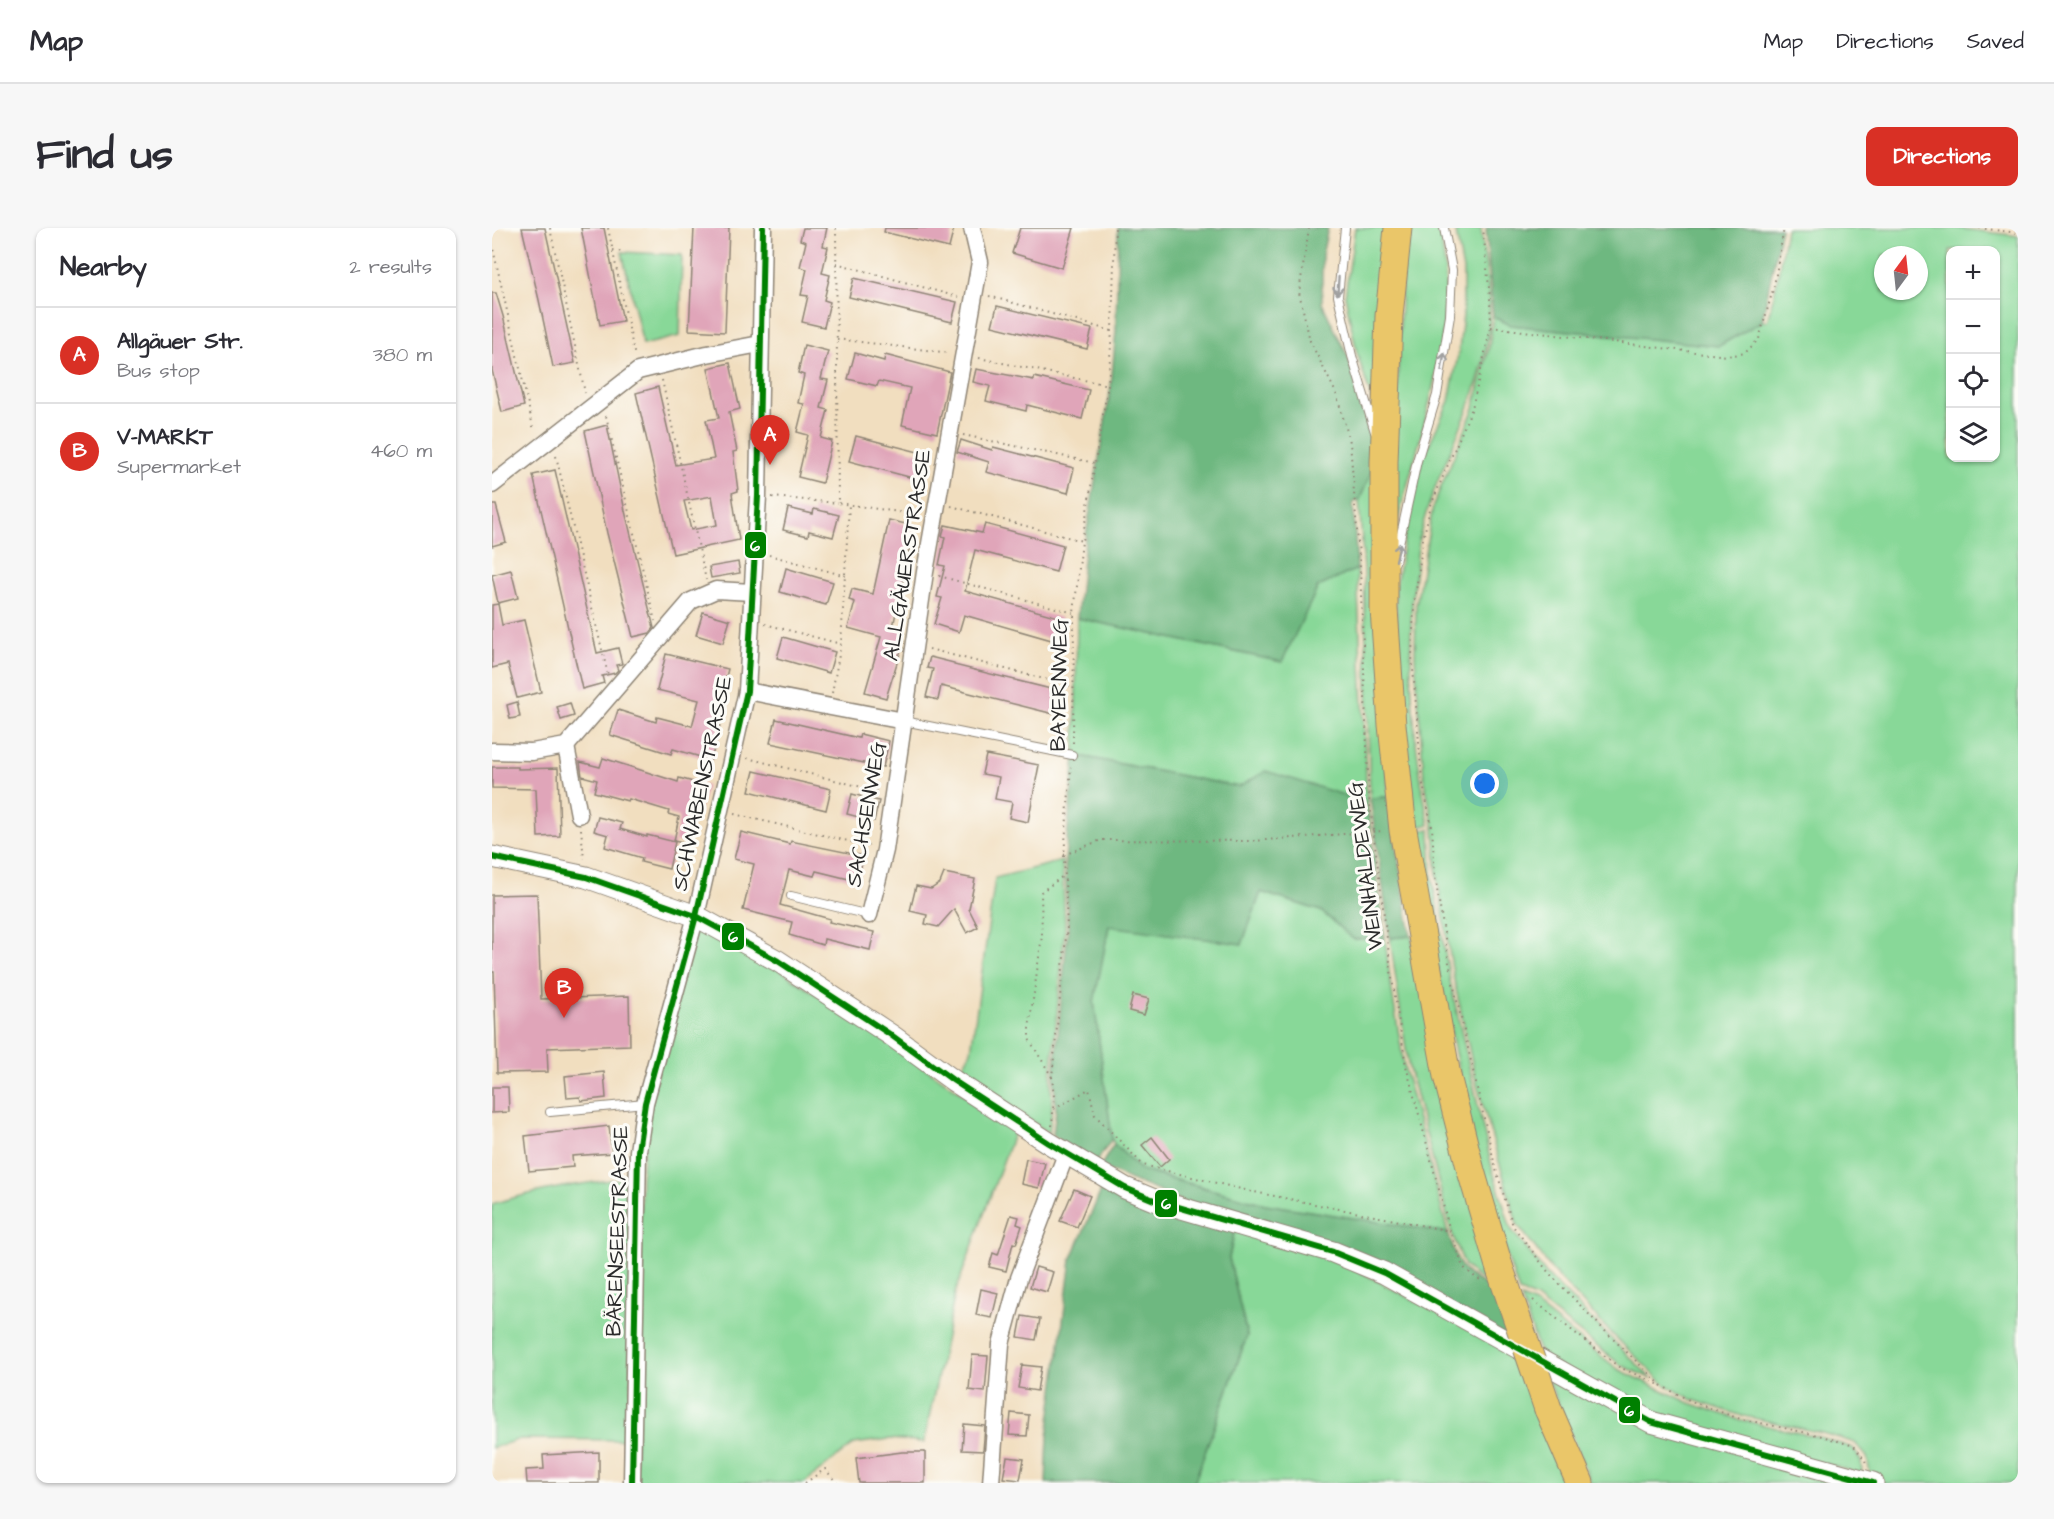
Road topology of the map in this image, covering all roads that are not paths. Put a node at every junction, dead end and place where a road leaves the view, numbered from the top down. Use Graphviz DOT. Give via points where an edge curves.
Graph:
graph roads {
  1 [pos="763,228"];
  2 [pos="972,228"];
  3 [pos="1345,228"];
  4 [pos="1398,228"];
  5 [pos="1444,228"];
  6 [pos="760,344"];
  7 [pos="1384,462"];
  8 [pos="492,485"];
  9 [pos="752,592"];
  10 [pos="1384,609"];
  11 [pos="747,691"];
  12 [pos="904,721"];
  13 [pos="493,746"];
  14 [pos="566,746"];
  15 [pos="1072,755"];
  16 [pos="579,814"];
  17 [pos="492,857"];
  18 [pos="791,896"];
  19 [pos="869,915"];
  20 [pos="696,916"];
  21 [pos="645,1103"];
  22 [pos="550,1112"];
  23 [pos="1058,1149"];
  24 [pos="1871,1482"];
  25 [pos="632,1483"];
  26 [pos="991,1483"];
  27 [pos="1580,1483"];
  1 -- 6 [label="street, SCHWABENSTRASSE"];
  2 -- 12 [label="street, ALLGÄUERSTRASSE" via="980,262 935,509"];
  3 -- 7 [label="lane, one-way" via="1338,296"];
  4 -- 7 [label="main road" via="1389,316"];
  10 -- 5 [label="lane, one-way" via="1417,461 1437,395 1450,316 1452,270"];
  6 -- 8 [label="street" via="638,370"];
  6 -- 9 [label="street, SCHWABENSTRASSE"];
  7 -- 10 [label="main road"];
  9 -- 11 [label="street, SCHWABENSTRASSE"];
  9 -- 14 [label="street" via="716,590 691,601"];
  10 -- 27 [label="main road, bridge" via="1403,830 1447,1076 1492,1274"];
  11 -- 12 [label="street"];
  11 -- 20 [label="street, SCHWABENSTRASSE"];
  12 -- 15 [label="lane"];
  12 -- 19 [label="street, SACHSENWEG" via="885,850"];
  13 -- 14 [label="street" via="532,752"];
  14 -- 16 [label="street"];
  17 -- 20 [label="street" via="586,877"];
  18 -- 19 [label="lane"];
  20 -- 21 [label="street, BÄRENSEESTRASSE"];
  20 -- 23 [label="street" via="778,961"];
  21 -- 22 [label="lane"];
  21 -- 25 [label="street, BÄRENSEESTRASSE" via="638,1151"];
  23 -- 24 [label="street" via="1125,1188 1154,1200 1334,1252 1384,1274 1651,1422"];
  23 -- 26 [label="street" via="1001,1344"];
}
